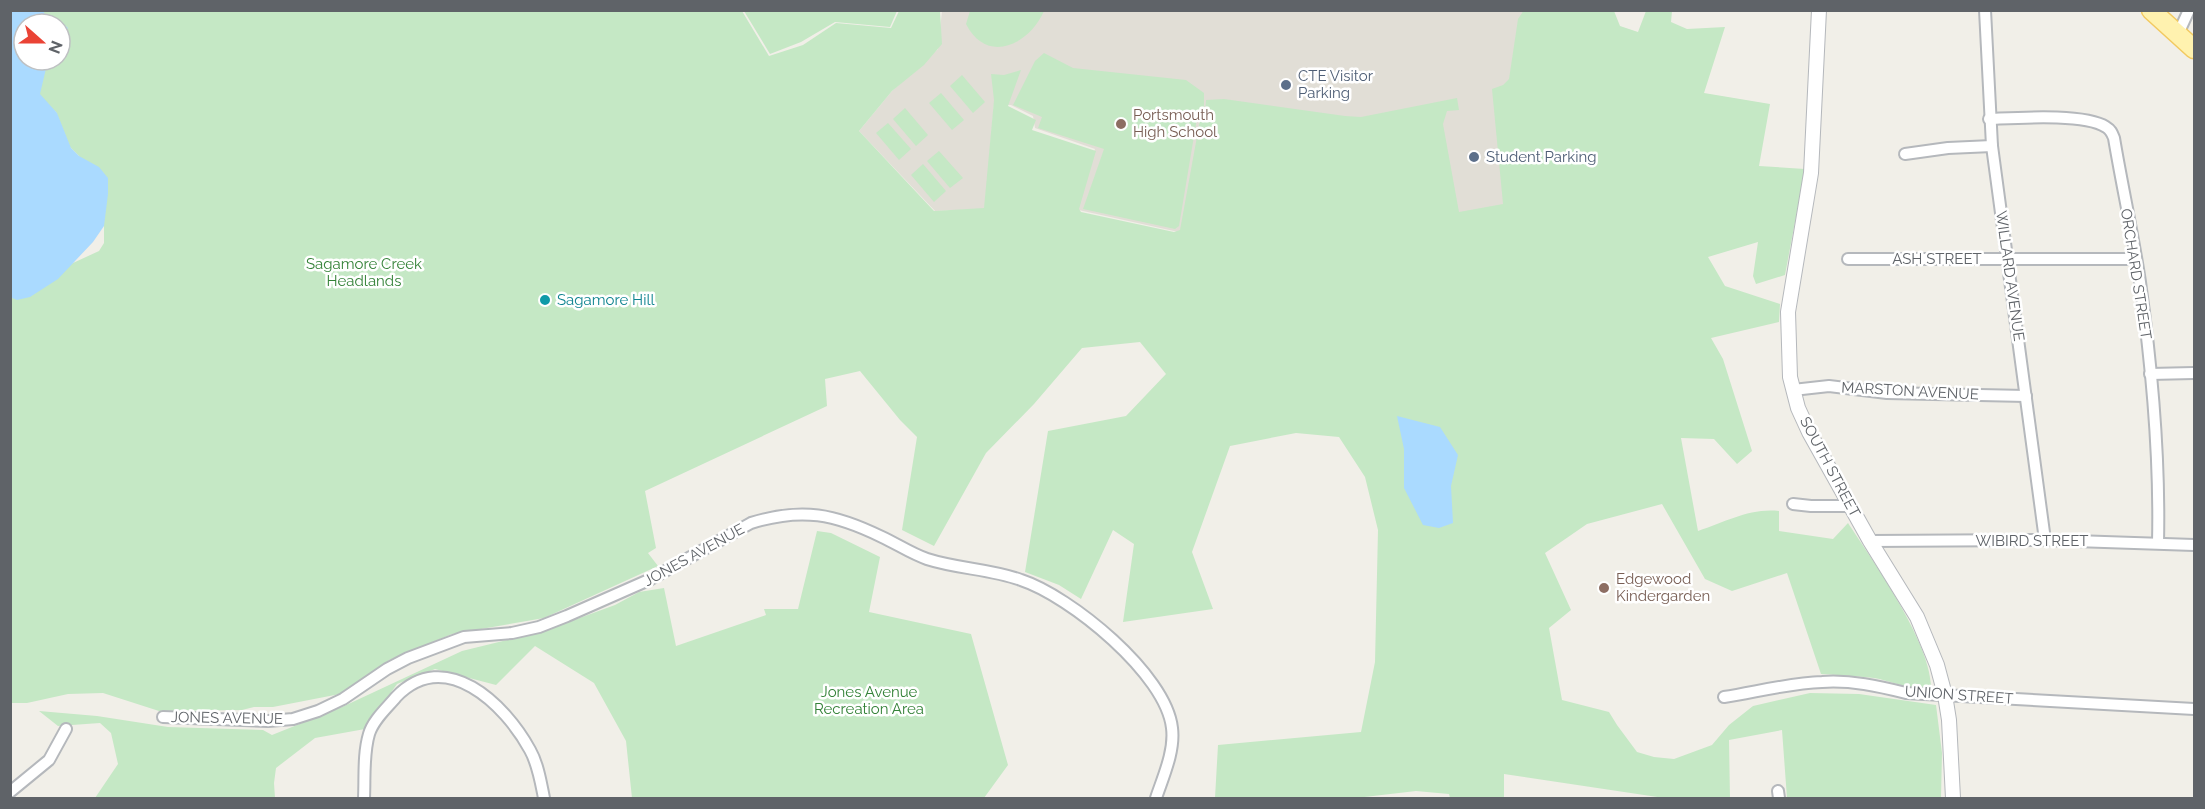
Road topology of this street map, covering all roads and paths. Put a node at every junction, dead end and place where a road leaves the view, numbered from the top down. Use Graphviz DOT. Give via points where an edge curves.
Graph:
graph roads {
  1 [pos="1820,10"];
  2 [pos="1984,10"];
  3 [pos="2151,10"];
  4 [pos="2189,10"];
  5 [pos="2178,34"];
  6 [pos="2194,49"];
  7 [pos="1989,119"];
  8 [pos="1992,146"];
  9 [pos="1905,153"];
  10 [pos="1848,259"];
  11 [pos="2007,259"];
  12 [pos="2135,259"];
  13 [pos="2194,373"];
  14 [pos="2150,374"];
  15 [pos="1793,390"];
  16 [pos="2026,396"];
  17 [pos="1793,504"];
  18 [pos="1850,506"];
  19 [pos="2045,540"];
  20 [pos="1870,541"];
  21 [pos="2157,543"];
  22 [pos="2194,545"];
  23 [pos="1945,695"];
  24 [pos="1724,697"];
  25 [pos="2194,710"];
  26 [pos="163,717"];
  27 [pos="66,729"];
  28 [pos="10,792"];
  29 [pos="364,798"];
  30 [pos="544,798"];
  31 [pos="1156,798"];
  32 [pos="1953,798"];
  1 -- 15 [label="street, SOUTH STREET" via="1811,172 1788,312"];
  2 -- 7 [label="street, WILLARD AVENUE"];
  3 -- 5 [label="main road"];
  4 -- 5 [label="street"];
  5 -- 6 [label="main road"];
  7 -- 8 [label="street, WILLARD AVENUE"];
  7 -- 12 [label="street, ORCHARD STREET" via="2079,120 2104,125 2111,131"];
  8 -- 9 [label="street"];
  8 -- 11 [label="street, WILLARD AVENUE"];
  10 -- 11 [label="street, ASH STREET"];
  11 -- 12 [label="street, ASH STREET"];
  11 -- 16 [label="street, WILLARD AVENUE"];
  12 -- 14 [label="street, ORCHARD STREET"];
  13 -- 14 [label="street"];
  14 -- 21 [label="street, ORCHARD STREET" via="2157,466"];
  15 -- 16 [label="street, MARSTON AVENUE" via="1829,386 1898,393"];
  15 -- 18 [label="street, SOUTH STREET" via="1803,421"];
  16 -- 19 [label="street, WILLARD AVENUE"];
  17 -- 18 [label="street"];
  18 -- 20 [label="street, SOUTH STREET"];
  19 -- 20 [label="street, WIBIRD STREET"];
  19 -- 21 [label="street, WIBIRD STREET"];
  20 -- 23 [label="street, SOUTH STREET" via="1917,617"];
  21 -- 22 [label="street, WIBIRD STREET"];
  23 -- 24 [label="street, UNION STREET" via="1821,682"];
  23 -- 25 [label="street, UNION STREET"];
  23 -- 32 [label="street, SOUTH STREET"];
  26 -- 31 [label="street, JONES AVENUE" via="293,719 343,699 408,658 464,637 538,627 642,584 751,523 802,513 850,522 924,558 1020,579 1052,593 1079,612 1116,643 1150,681 1169,714 1172,739"];
  27 -- 28 [label="street" via="49,760"];
  29 -- 30 [label="street" via="369,733 382,712 403,690 423,679 449,677 473,687 510,719 532,752"];
}
